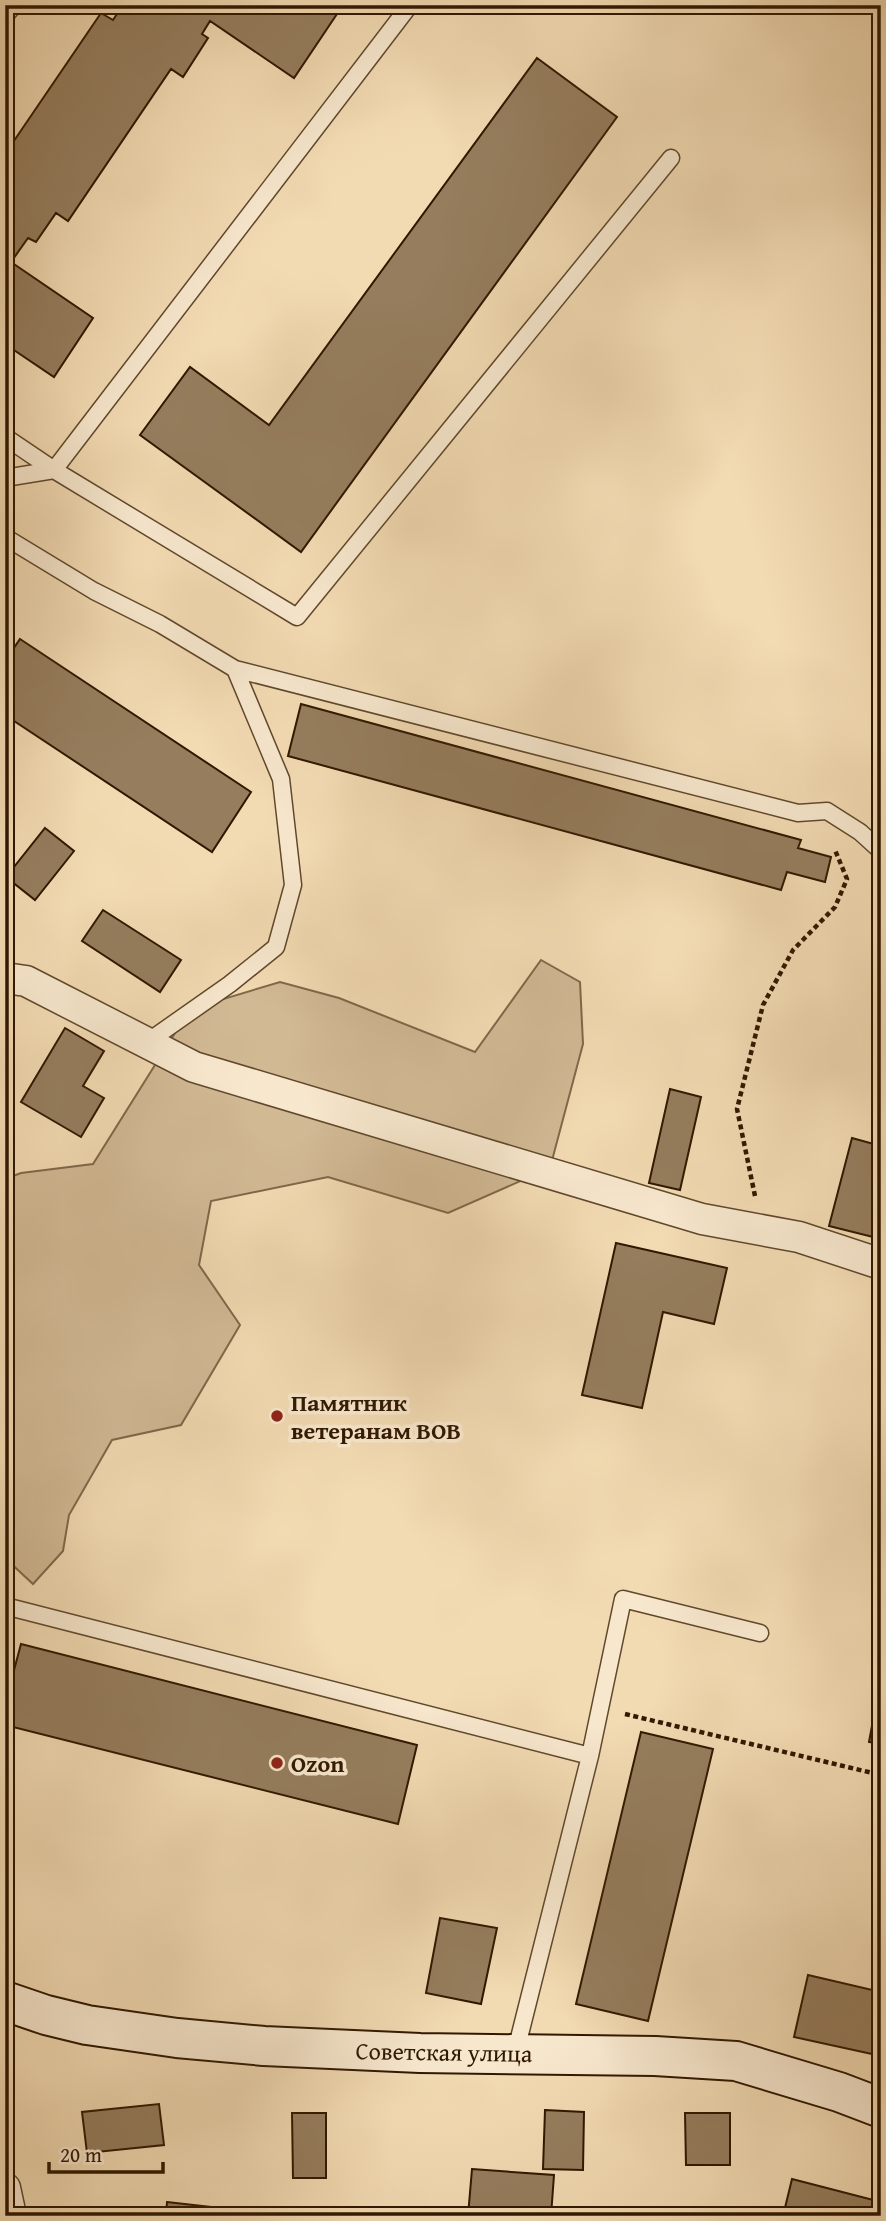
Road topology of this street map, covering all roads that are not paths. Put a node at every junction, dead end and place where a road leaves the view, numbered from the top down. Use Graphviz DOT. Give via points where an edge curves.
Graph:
graph roads {
  1 [pos="14,5"];
  2 [pos="410,5"];
  3 [pos="5,16"];
  4 [pos="671,158"];
  5 [pos="5,437"];
  6 [pos="54,470"];
  7 [pos="5,478"];
  8 [pos="5,537"];
  9 [pos="235,669"];
  10 [pos="881,851"];
  11 [pos="5,978"];
  12 [pos="146,1043"];
  13 [pos="881,1264"];
  14 [pos="5,1606"];
  15 [pos="760,1633"];
  16 [pos="590,1755"];
  17 [pos="5,2001"];
  18 [pos="515,2054"];
  19 [pos="881,2108"];
  20 [pos="5,2188"];
  21 [pos="11,2216"];
  1 -- 3 [label="lane"];
  2 -- 6 [label="lane"];
  4 -- 6 [label="lane" via="297,617"];
  5 -- 6 [label="lane"];
  6 -- 7 [label="lane"];
  8 -- 9 [label="lane"];
  9 -- 10 [label="lane" via="797,813 827,811"];
  9 -- 12 [label="lane" via="281,779 293,885 276,947"];
  11 -- 12 [label="street" via="26,981"];
  12 -- 13 [label="street" via="194,1066 702,1219 799,1237"];
  14 -- 16 [label="lane"];
  15 -- 16 [label="lane" via="623,1599"];
  16 -- 18 [label="lane"];
  17 -- 18 [label="main road, Советская улица" via="87,2025 177,2038"];
  18 -- 19 [label="main road, Советская улица" via="736,2061"];
  20 -- 21 [label="street"];
}
